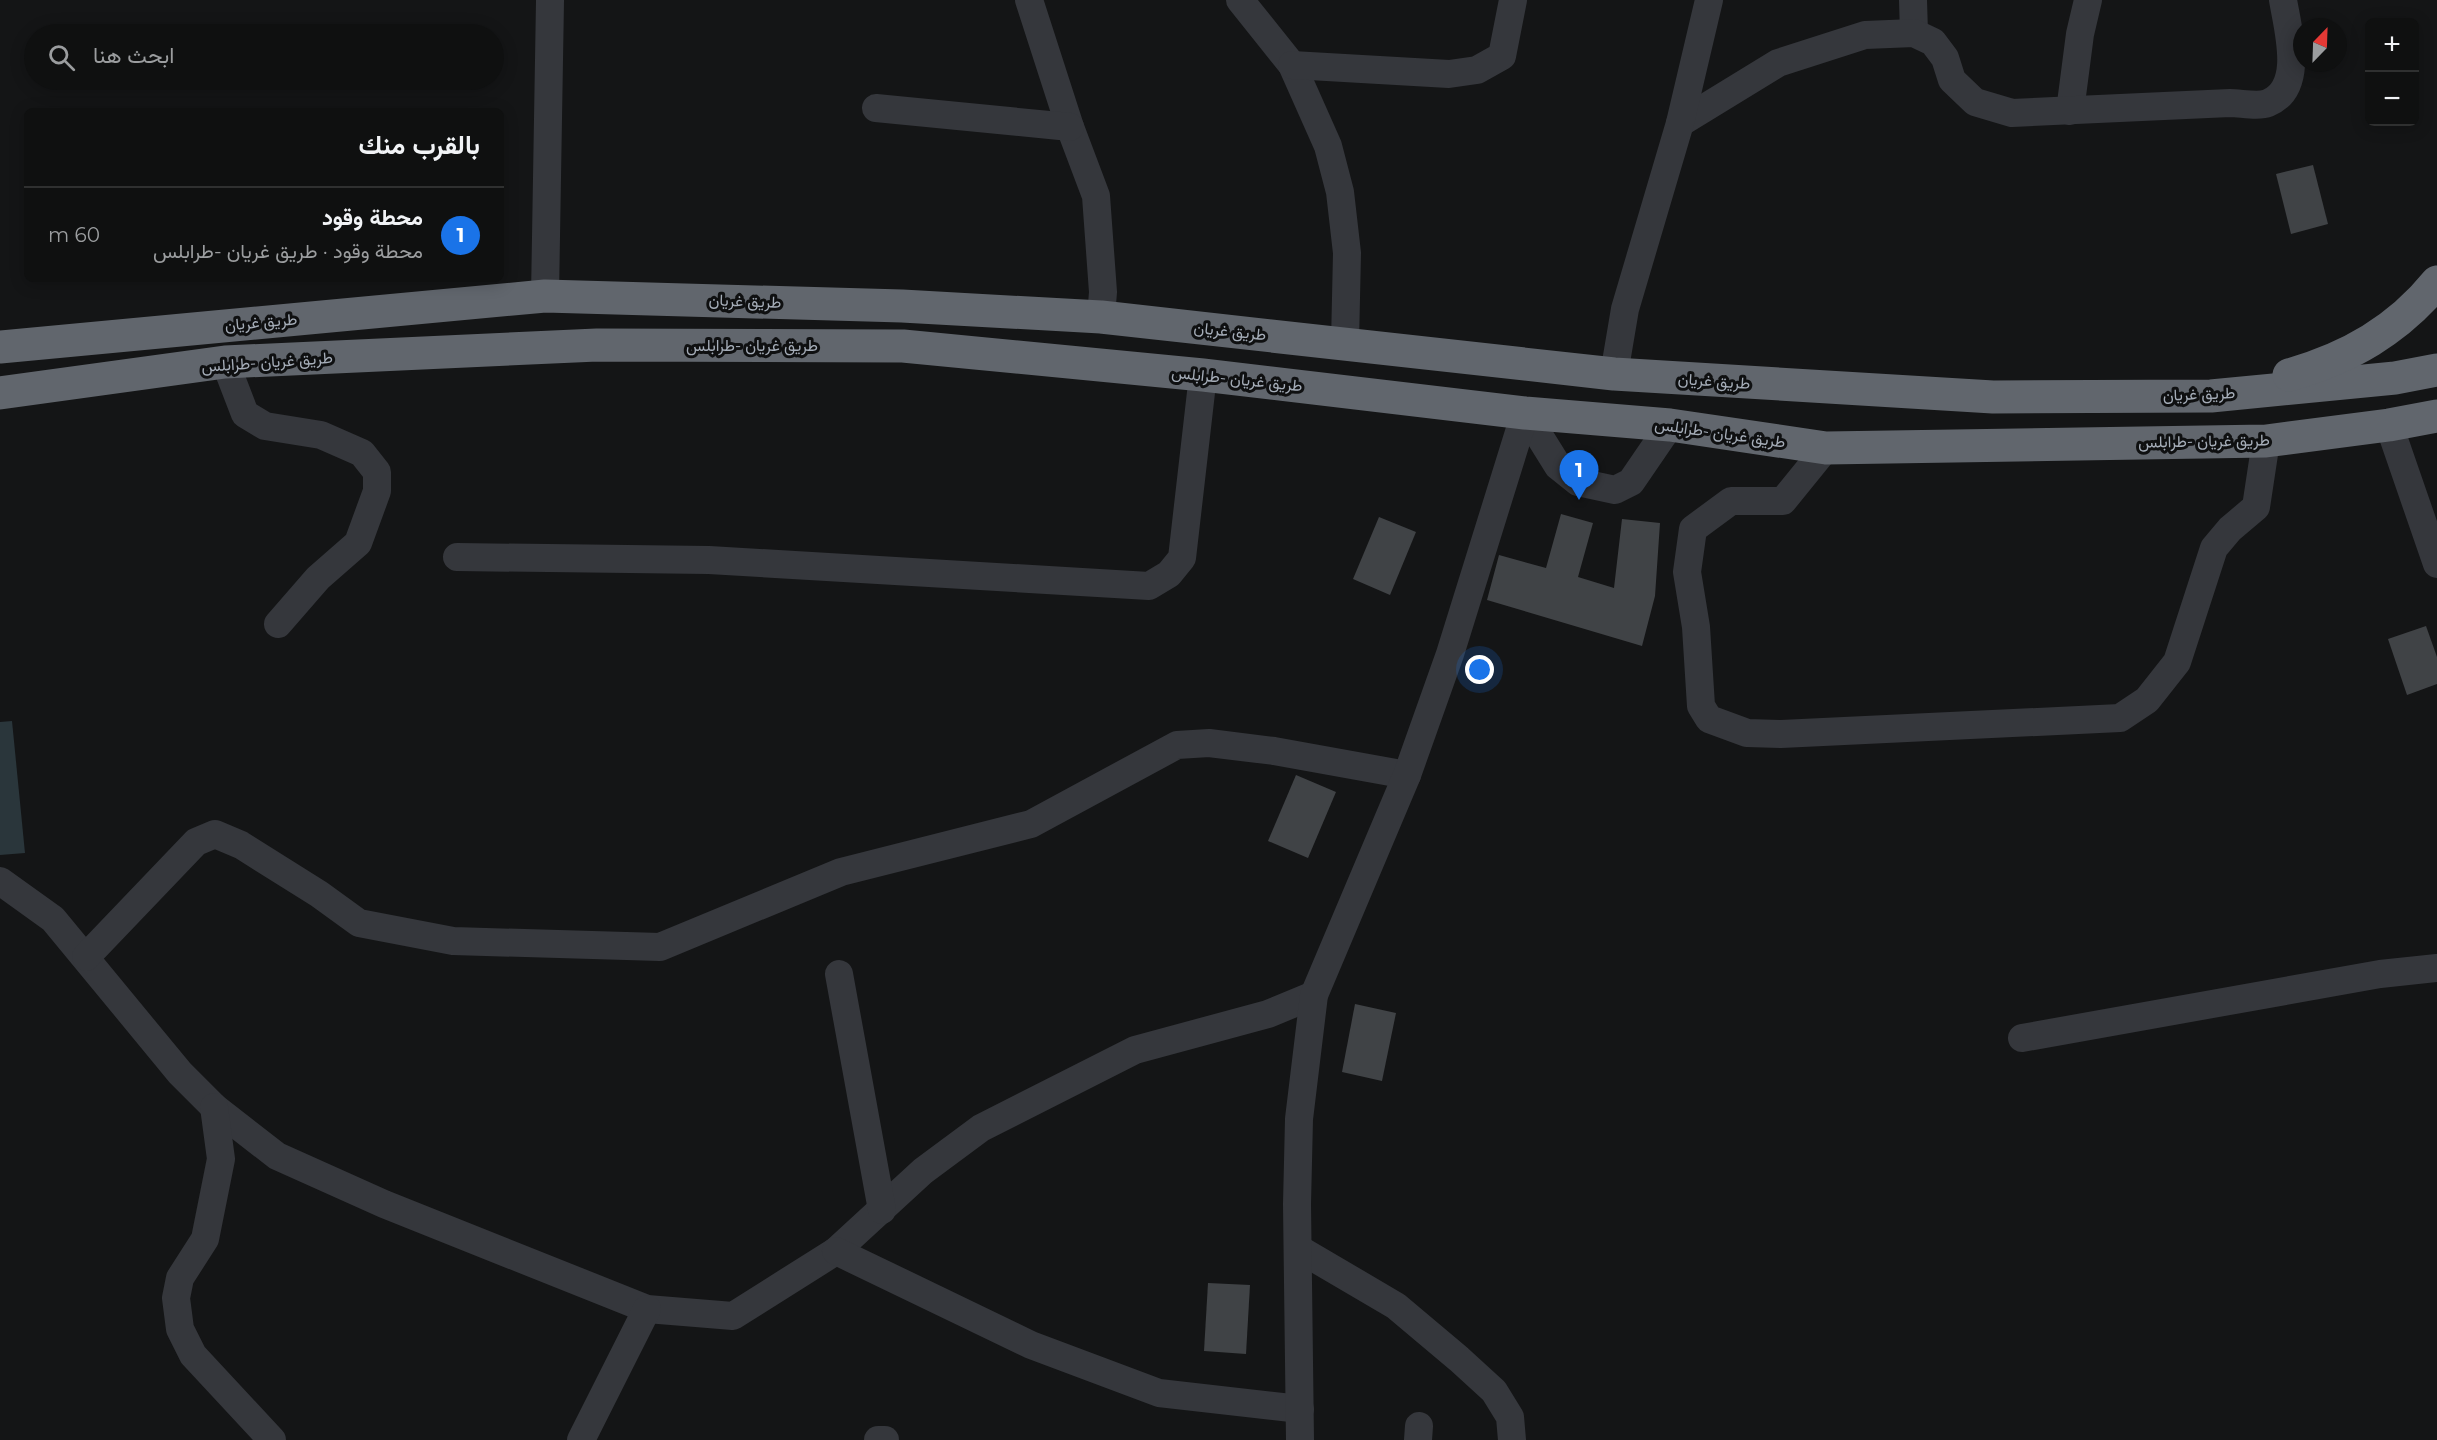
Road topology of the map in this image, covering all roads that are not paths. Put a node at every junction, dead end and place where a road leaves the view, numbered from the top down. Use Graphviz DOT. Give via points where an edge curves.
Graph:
graph roads {
  1 [pos="1029,0"];
  2 [pos="1240,0"];
  3 [pos="1513,0"];
  4 [pos="1709,0"];
  5 [pos="1913,0"];
  6 [pos="2088,0"];
  7 [pos="2283,0"];
  8 [pos="550,1"];
  9 [pos="1914,33"];
  10 [pos="1292,65"];
  11 [pos="876,108"];
  12 [pos="2070,111"];
  13 [pos="1680,123"];
  14 [pos="1070,127"];
  15 [pos="2437,282"];
  16 [pos="545,296"];
  17 [pos="1101,317"];
  18 [pos="1345,343"];
  19 [pos="11,345"];
  20 [pos="225,362"];
  21 [pos="2437,370"];
  22 [pos="1614,374"];
  23 [pos="1203,375"];
  24 [pos="0,393"];
  25 [pos="2211,396"];
  26 [pos="1525,413"];
  27 [pos="2437,416"];
  28 [pos="1670,425"];
  29 [pos="2389,425"];
  30 [pos="2266,441"];
  31 [pos="1826,448"];
  32 [pos="457,557"];
  33 [pos="2437,564"];
  34 [pos="279,624"];
  35 [pos="1407,775"];
  36 [pos="0,881"];
  37 [pos="86,957"];
  38 [pos="2437,968"];
  39 [pos="839,974"];
  40 [pos="1314,995"];
  41 [pos="2022,1038"];
  42 [pos="214,1107"];
  43 [pos="882,1210"];
  44 [pos="1299,1249"];
  45 [pos="836,1251"];
  46 [pos="647,1309"];
  47 [pos="1300,1409"];
  48 [pos="272,1440"];
  49 [pos="581,1440"];
  50 [pos="878,1440"];
  51 [pos="885,1440"];
  52 [pos="1300,1440"];
  53 [pos="1512,1440"];
  1 -- 14 [label="street"];
  2 -- 10 [label="street"];
  3 -- 10 [label="street" via="1502,56 1477,70 1449,74"];
  4 -- 13 [label="street"];
  5 -- 9 [label="street"];
  6 -- 12 [label="street"];
  7 -- 12 [label="street" via="2291,70 2284,92 2267,104"];
  8 -- 16 [label="street"];
  9 -- 12 [label="street" via="1933,42 1945,58 1952,80 1976,102 2012,113"];
  9 -- 13 [label="street" via="1865,36 1778,63"];
  10 -- 18 [label="street" via="1328,146 1340,192 1347,253"];
  11 -- 14 [label="street"];
  13 -- 22 [label="street" via="1625,309"];
  14 -- 17 [label="street" via="1096,196 1103,292"];
  15 -- 25 [label="highway" via="2419,304 2388,330 2354,351 2316,367"];
  16 -- 17 [label="highway, طريق غريان" via="902,306"];
  16 -- 19 [label="highway, طريق غريان"];
  17 -- 18 [label="highway, طريق غريان"];
  18 -- 22 [label="highway, طريق غريان"];
  20 -- 23 [label="highway, طريق غريان -طرابلس" via="597,345 892,346"];
  20 -- 24 [label="highway, طريق غريان -طرابلس"];
  20 -- 34 [label="street" via="245,414 265,426 321,435 362,453 377,472 377,491 358,543 318,578"];
  21 -- 25 [label="highway, طريق غريان" via="2395,378"];
  22 -- 25 [label="highway, طريق غريان" via="1993,397"];
  23 -- 26 [label="highway, طريق غريان -طرابلس"];
  23 -- 32 [label="street" via="1182,558 1168,574 1149,586 709,560"];
  26 -- 28 [label="highway, طريق غريان -طرابلس"];
  26 -- 28 [label="street" via="1558,466 1578,482 1615,490 1631,482"];
  26 -- 35 [label="street" via="1450,654"];
  27 -- 29 [label="highway, طريق غريان -طرابلس"];
  28 -- 31 [label="highway, طريق غريان -طرابلس"];
  29 -- 30 [label="highway, طريق غريان -طرابلس"];
  29 -- 33 [label="street"];
  30 -- 31 [label="highway, طريق غريان -طرابلس"];
  30 -- 31 [label="street" via="2256,507 2214,548 2177,662 2147,700 2120,718 1747,733 1709,719 1701,706 1696,627 1687,572 1693,529 1731,501 1783,501"];
  35 -- 37 [label="street" via="1252,748 1209,743 1177,745 1031,824 841,872 660,947 453,941 359,923 241,844 215,834 196,842"];
  35 -- 40 [label="street"];
  36 -- 37 [label="street" via="53,920"];
  37 -- 42 [label="street" via="180,1073"];
  38 -- 41 [label="street" via="2380,974"];
  39 -- 43 [label="street"];
  40 -- 43 [label="street" via="1268,1014 1135,1050 981,1128 923,1171"];
  40 -- 44 [label="street" via="1299,1119"];
  42 -- 46 [label="street" via="278,1156 384,1204"];
  42 -- 48 [label="street" via="221,1159 205,1239 180,1278 176,1298 180,1329 193,1355"];
  43 -- 45 [label="street"];
  44 -- 47 [label="street"];
  44 -- 53 [label="street" via="1396,1306 1459,1359 1494,1391 1510,1417"];
  45 -- 46 [label="street" via="733,1316"];
  45 -- 47 [label="street" via="1031,1345 1159,1393"];
  46 -- 49 [label="street"];
  47 -- 52 [label="street"];
  50 -- 51 [label="street"];
}
